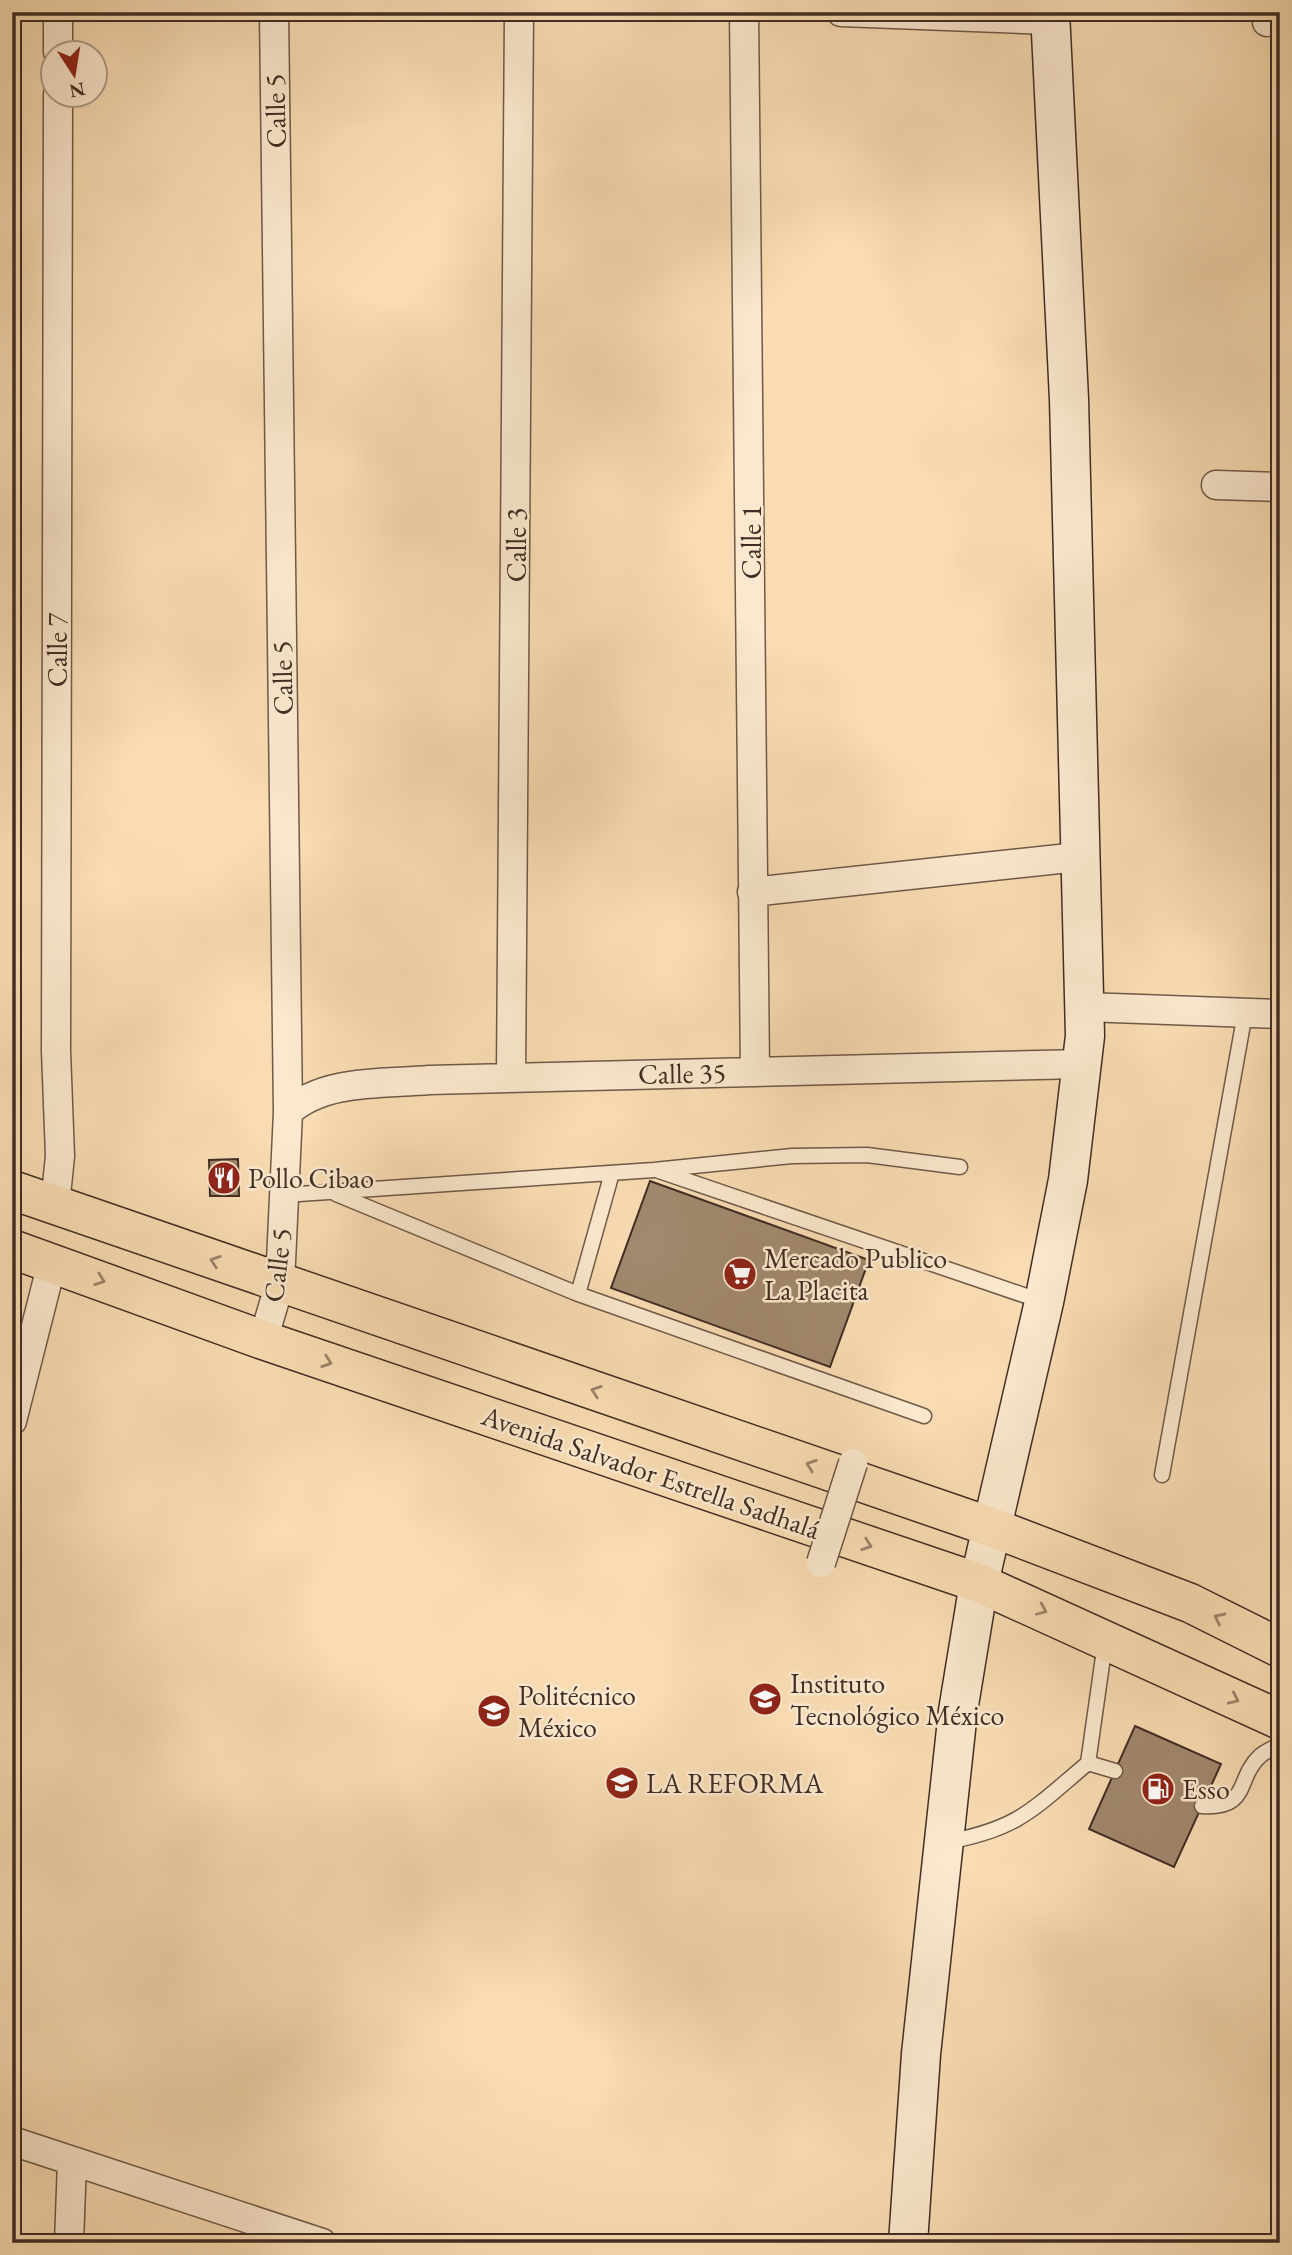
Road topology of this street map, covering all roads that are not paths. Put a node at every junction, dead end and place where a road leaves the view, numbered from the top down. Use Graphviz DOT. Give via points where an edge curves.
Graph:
graph roads {
  1 [pos="58,12"];
  2 [pos="274,12"];
  3 [pos="519,12"];
  4 [pos="744,12"];
  5 [pos="842,12"];
  6 [pos="1050,16"];
  7 [pos="58,38"];
  8 [pos="58,108"];
  9 [pos="1216,485"];
  10 [pos="1280,487"];
  11 [pos="1078,857"];
  12 [pos="752,892"];
  13 [pos="1085,1007"];
  14 [pos="1245,1013"];
  15 [pos="1280,1014"];
  16 [pos="1082,1064"];
  17 [pos="755,1071"];
  18 [pos="511,1077"];
  19 [pos="288,1112"];
  20 [pos="960,1167"];
  21 [pos="654,1170"];
  22 [pos="612,1173"];
  23 [pos="12,1189"];
  24 [pos="330,1192"];
  25 [pos="284,1195"];
  26 [pos="55,1205"];
  27 [pos="12,1249"];
  28 [pos="52,1263"];
  29 [pos="279,1283"];
  30 [pos="578,1294"];
  31 [pos="1044,1302"];
  32 [pos="263,1340"];
  33 [pos="924,1416"];
  34 [pos="12,1422"];
  35 [pos="853,1462"];
  36 [pos="1162,1475"];
  37 [pos="991,1527"];
  38 [pos="821,1563"];
  39 [pos="979,1583"];
  40 [pos="1105,1638"];
  41 [pos="1280,1648"];
  42 [pos="1280,1720"];
  43 [pos="1280,1744"];
  44 [pos="1088,1762"];
  45 [pos="1115,1771"];
  46 [pos="1202,1806"];
  47 [pos="943,1842"];
  48 [pos="12,2141"];
  49 [pos="72,2161"];
  50 [pos="283,2237"];
  51 [pos="69,2243"];
  52 [pos="322,2243"];
  53 [pos="908,2243"];
  1 -- 7 [label="street"];
  2 -- 19 [label="street, Calle 5"];
  3 -- 18 [label="street, Calle 3"];
  4 -- 12 [label="street, Calle 1"];
  5 -- 6 [label="street"];
  6 -- 11 [label="main road" via="1069,399"];
  8 -- 26 [label="street, Calle 7" via="56,1051 60,1156"];
  9 -- 10 [label="street"];
  11 -- 12 [label="street"];
  11 -- 13 [label="main road"];
  12 -- 17 [label="street, Calle 1"];
  13 -- 14 [label="street"];
  13 -- 16 [label="main road"];
  14 -- 15 [label="street"];
  14 -- 36 [label="lane"];
  16 -- 17 [label="street, Calle 35"];
  16 -- 31 [label="main road" via="1068,1180"];
  17 -- 18 [label="street, Calle 35"];
  18 -- 19 [label="street, Calle 35" via="342,1087 304,1098"];
  19 -- 25 [label="street, Calle 5"];
  20 -- 21 [label="lane" via="867,1155"];
  21 -- 22 [label="lane"];
  21 -- 31 [label="lane"];
  22 -- 24 [label="lane"];
  22 -- 30 [label="lane"];
  23 -- 26 [label="highway, Avenida Salvador Estrella Sadhalá"];
  24 -- 25 [label="lane"];
  24 -- 30 [label="lane"];
  25 -- 29 [label="street, Calle 5"];
  29 -- 26 [label="highway, Avenida Salvador Estrella Sadhalá, one-way"];
  27 -- 28 [label="highway, Avenida Salvador Estrella Sadhalá"];
  28 -- 32 [label="highway, Avenida Salvador Estrella Sadhalá, one-way"];
  28 -- 34 [label="street"];
  29 -- 32 [label="street, Calle 5"];
  37 -- 29 [label="highway, Avenida Salvador Estrella Sadhalá, one-way"];
  30 -- 33 [label="lane"];
  31 -- 37 [label="main road"];
  32 -- 39 [label="highway, Avenida Salvador Estrella Sadhalá, one-way"];
  35 -- 38 [label="street, bridge"];
  37 -- 39 [label="main road"];
  41 -- 37 [label="highway, Avenida Salvador Estrella Sadhalá, one-way" via="1189,1604"];
  39 -- 40 [label="highway, Avenida Salvador Estrella Sadhalá, one-way"];
  39 -- 47 [label="main road"];
  40 -- 42 [label="highway, Avenida Salvador Estrella Sadhalá, one-way"];
  40 -- 44 [label="lane"];
  43 -- 46 [label="lane" via="1259,1757 1241,1795 1226,1804"];
  44 -- 45 [label="lane"];
  44 -- 47 [label="lane" via="1022,1818 983,1835"];
  47 -- 53 [label="main road" via="920,2054"];
  48 -- 49 [label="street"];
  49 -- 50 [label="street"];
  49 -- 51 [label="street"];
  50 -- 52 [label="street"];
}
